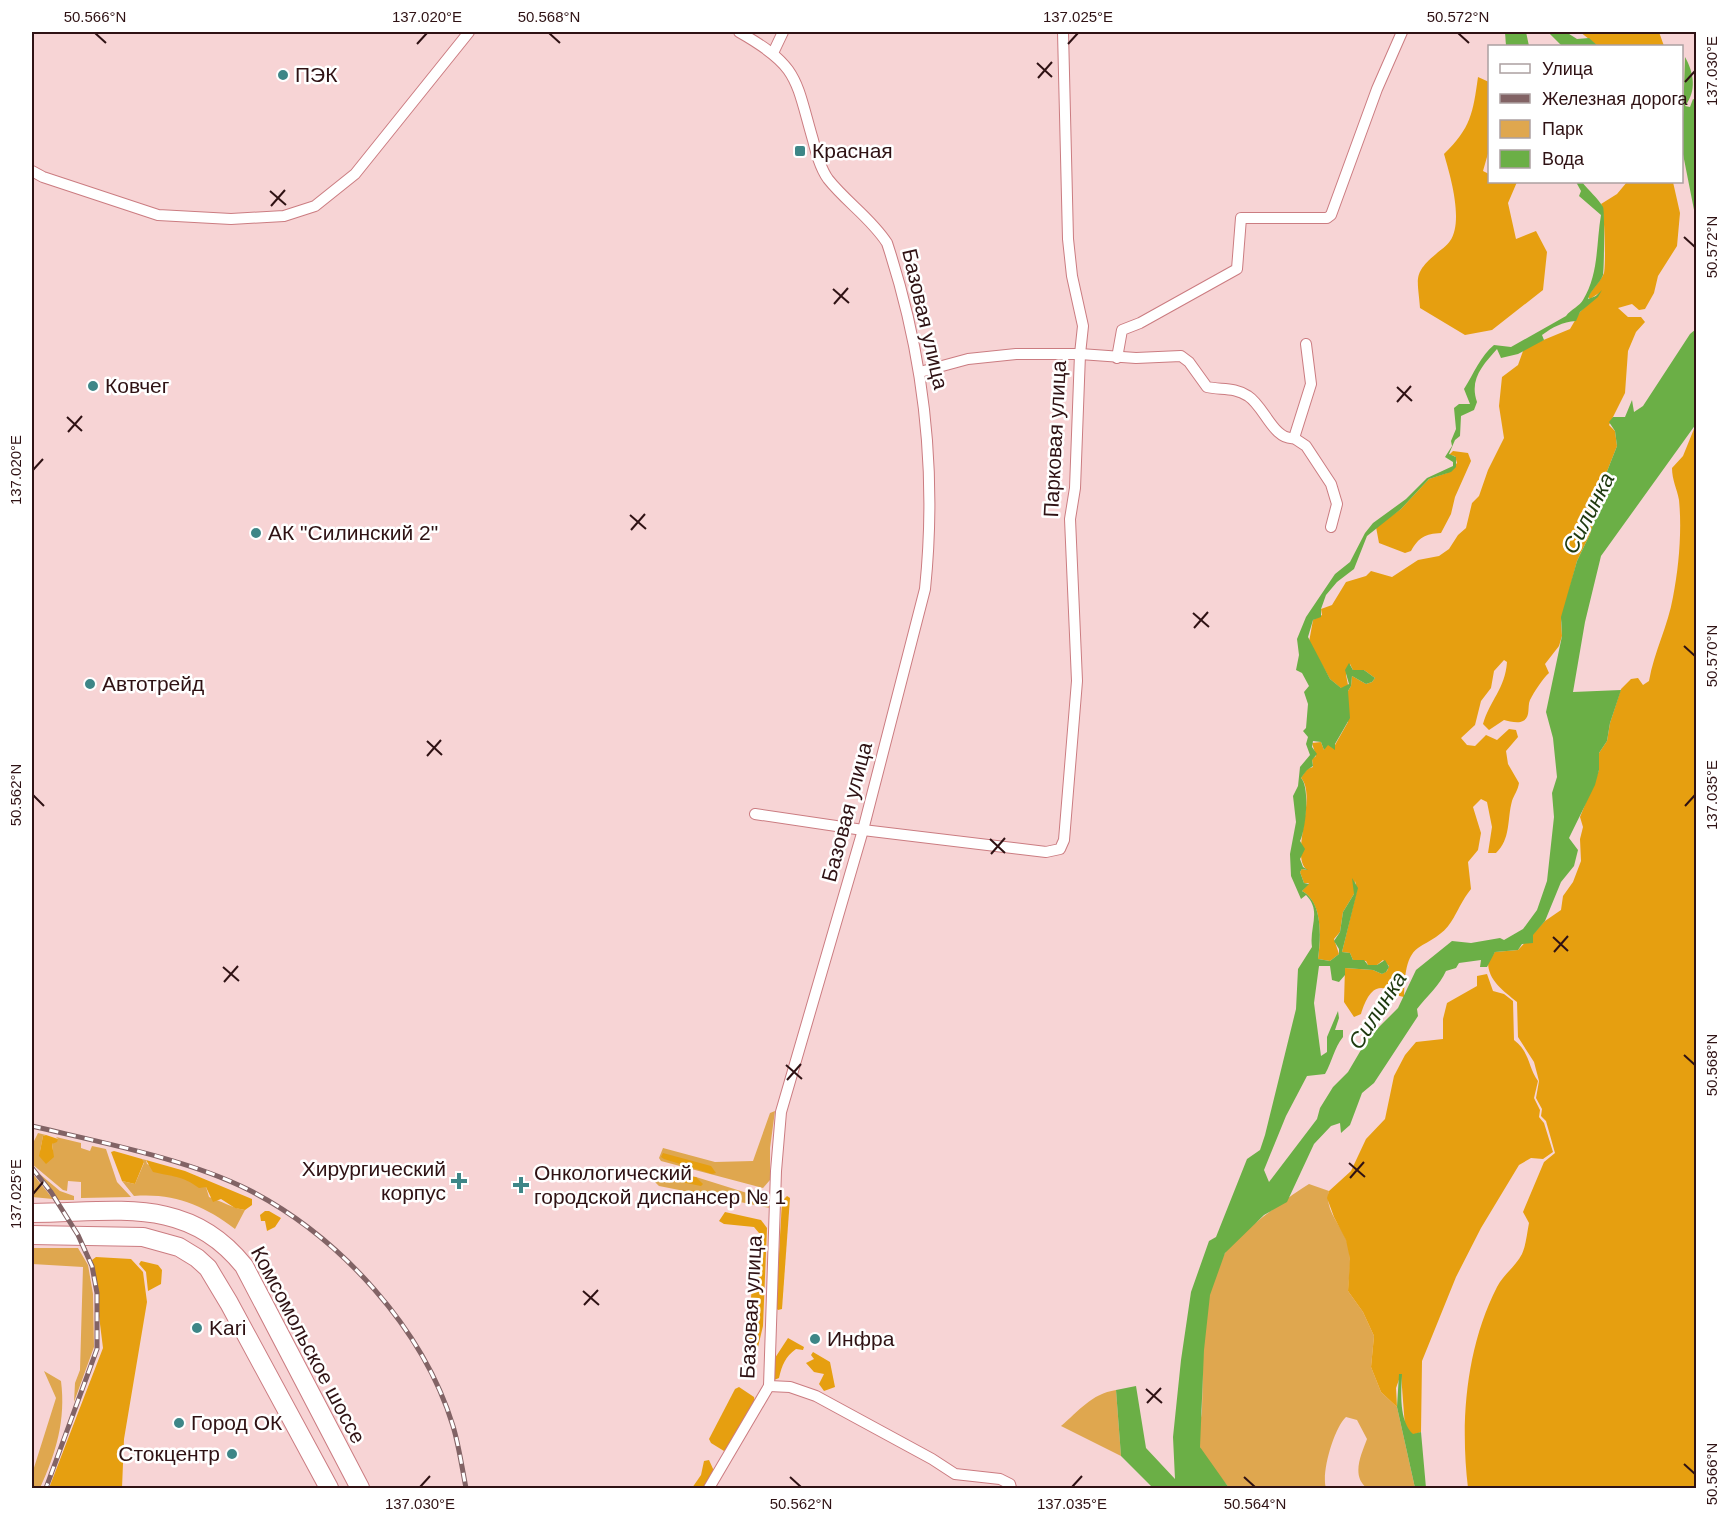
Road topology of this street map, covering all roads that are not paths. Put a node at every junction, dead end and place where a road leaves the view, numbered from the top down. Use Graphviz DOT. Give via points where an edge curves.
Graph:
graph roads {
  1 [pos="469,32"];
  2 [pos="739,32"];
  3 [pos="783,32"];
  4 [pos="1063,32"];
  5 [pos="1402,32"];
  6 [pos="773,53"];
  7 [pos="32,171"];
  8 [pos="1306,344"];
  9 [pos="1080,354"];
  10 [pos="1117,358"];
  11 [pos="921,372"];
  12 [pos="1294,438"];
  13 [pos="1331,527"];
  14 [pos="755,814"];
  15 [pos="863,830"];
  16 [pos="32,1212"];
  17 [pos="32,1235"];
  18 [pos="770,1386"];
  19 [pos="1010,1486"];
  20 [pos="329,1488"];
  21 [pos="360,1488"];
  22 [pos="709,1488"];
  1 -- 7 [label="street" via="355,174 315,206 284,216 242,219 158,215"];
  2 -- 6 [label="street, Базовая улица"];
  3 -- 6 [label="street"];
  4 -- 9 [label="street, Парковая улица" via="1066,219 1072,276 1083,326"];
  5 -- 10 [label="street" via="1331,215 1241,218 1237,269 1122,330"];
  6 -- 11 [label="street, Базовая улица" via="800,89 827,178 877,227 887,243"];
  8 -- 12 [label="street" via="1311,384"];
  9 -- 10 [label="street"];
  9 -- 11 [label="street" via="994,355"];
  9 -- 15 [label="street, Парковая улица" via="1078,450 1069,557 1077,681 1064,840 1060,849 1046,852"];
  10 -- 12 [label="street" via="1181,356 1207,387 1232,389 1246,395 1264,411 1278,433"];
  11 -- 15 [label="street, Базовая улица" via="929,456 925,589"];
  12 -- 13 [label="street" via="1306,446 1331,484 1337,504"];
  14 -- 15 [label="street"];
  15 -- 18 [label="street, Базовая улица" via="781,1112"];
  16 -- 21 [label="main road, Комсомольское шоссе" via="146,1211 194,1223 222,1240 244,1266"];
  17 -- 20 [label="main road" via="143,1237 179,1247 197,1258 208,1268 229,1303"];
  18 -- 19 [label="street" via="790,1387 816,1396 955,1474 1000,1479"];
  18 -- 22 [label="street, Базовая улица"];
}
